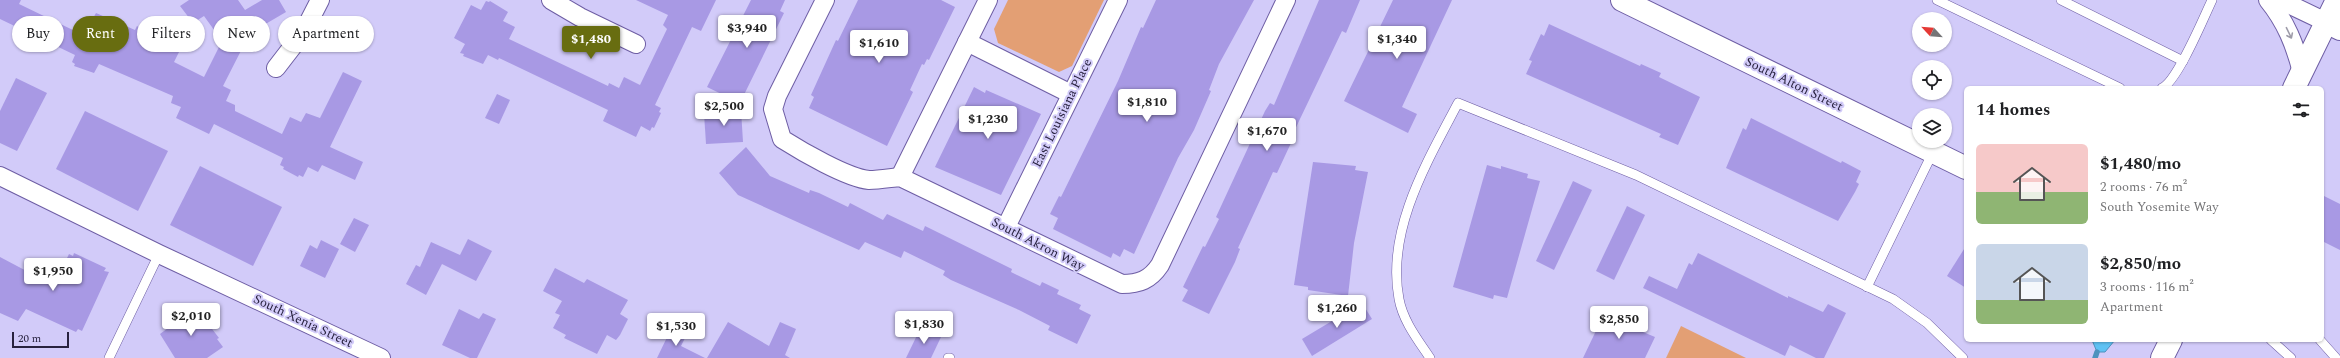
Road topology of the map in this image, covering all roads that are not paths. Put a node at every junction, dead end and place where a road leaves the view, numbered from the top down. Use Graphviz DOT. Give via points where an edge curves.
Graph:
graph roads {
  1 [pos="320,0"];
  2 [pos="551,0"];
  3 [pos="825,0"];
  4 [pos="988,0"];
  5 [pos="1118,0"];
  6 [pos="1286,0"];
  7 [pos="1622,0"];
  8 [pos="1937,0"];
  9 [pos="2061,0"];
  10 [pos="2212,0"];
  11 [pos="2268,0"];
  12 [pos="2280,0"];
  13 [pos="2337,0"];
  14 [pos="1956,4"];
  15 [pos="2333,26"];
  16 [pos="967,42"];
  17 [pos="636,44"];
  18 [pos="2183,60"];
  19 [pos="276,68"];
  20 [pos="2298,80"];
  21 [pos="2116,86"];
  22 [pos="2167,86"];
  23 [pos="1071,94"];
  24 [pos="1933,152"];
  25 [pos="1964,167"];
  26 [pos="0,176"];
  27 [pos="900,177"];
  28 [pos="1006,227"];
  29 [pos="159,254"];
  30 [pos="1867,287"];
  31 [pos="2170,342"];
  32 [pos="2322,342"];
  33 [pos="2282,343"];
  34 [pos="109,358"];
  35 [pos="381,358"];
  36 [pos="1430,358"];
  37 [pos="1963,358"];
  38 [pos="2162,358"];
  39 [pos="2291,358"];
  40 [pos="2336,358"];
  1 -- 19 [label="street" via="303,33"];
  2 -- 17 [label="street"];
  3 -- 27 [label="street" via="777,96 773,110 777,127 782,138 804,153 852,175 868,180"];
  4 -- 16 [label="street"];
  5 -- 23 [label="street, East Louisiana Place"];
  6 -- 28 [label="street, South Akron Way" via="1153,276 1134,284 1122,284"];
  7 -- 24 [label="street, South Alton Street"];
  8 -- 14 [label="lane"];
  9 -- 18 [label="lane"];
  10 -- 18 [label="lane"];
  11 -- 20 [label="street, one-way" via="2278,12 2295,45"];
  12 -- 15 [label="street"];
  13 -- 15 [label="street"];
  14 -- 21 [label="lane"];
  15 -- 20 [label="street"];
  16 -- 23 [label="street"];
  16 -- 27 [label="street"];
  18 -- 22 [label="lane"];
  23 -- 28 [label="street, East Louisiana Place"];
  24 -- 25 [label="street, South Alton Street"];
  24 -- 30 [label="lane"];
  26 -- 29 [label="street, South Xenia Street"];
  27 -- 28 [label="street, South Akron Way"];
  29 -- 34 [label="lane"];
  29 -- 35 [label="street, South Xenia Street"];
  30 -- 36 [label="lane" via="1636,175 1458,103 1415,190 1406,216 1398,259 1399,298 1403,312"];
  30 -- 37 [label="lane" via="1914,312"];
  31 -- 38 [label="street"];
  32 -- 40 [label="lane"];
  33 -- 39 [label="lane"];
}
